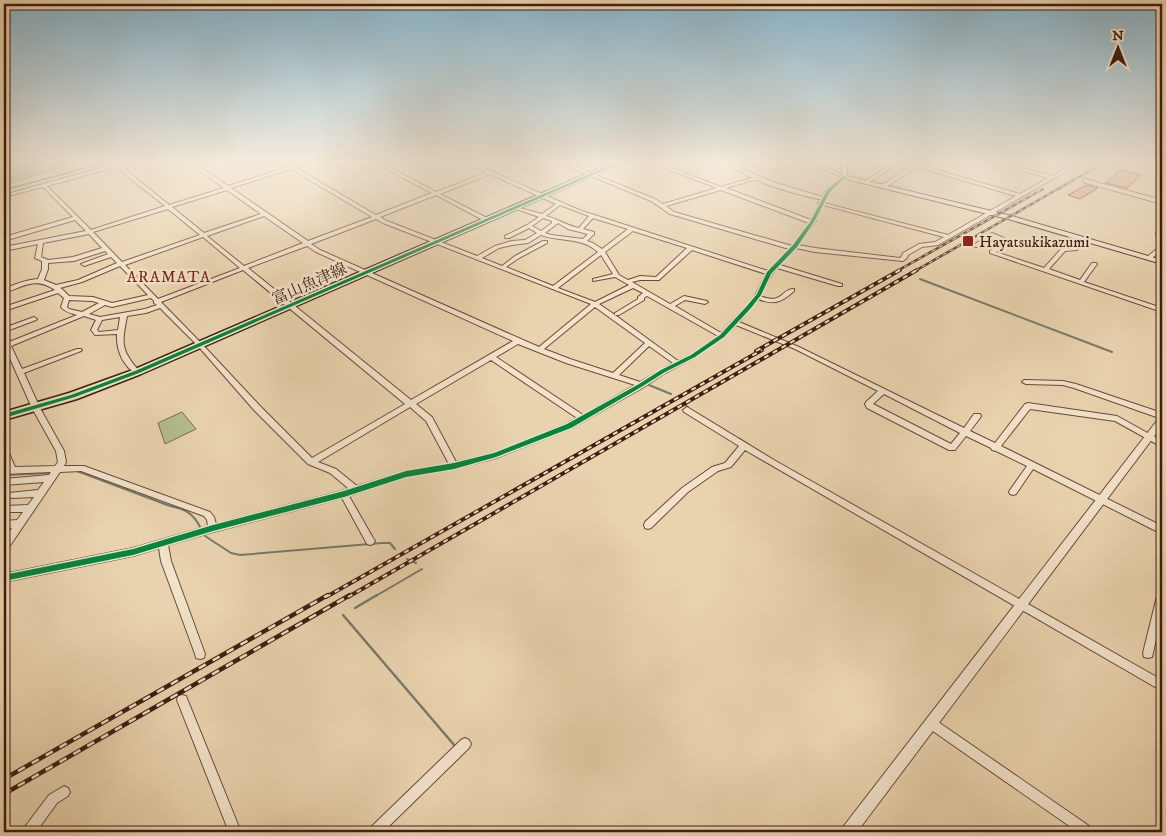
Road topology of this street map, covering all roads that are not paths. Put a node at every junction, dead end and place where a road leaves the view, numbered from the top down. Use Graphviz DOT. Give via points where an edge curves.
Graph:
graph roads {
  1 [pos="60,201"];
  2 [pos="162,201"];
  3 [pos="187,201"];
  4 [pos="246,201"];
  5 [pos="349,201"];
  6 [pos="418,201"];
  7 [pos="450,201"];
  8 [pos="533,201"];
  9 [pos="553,201"];
  10 [pos="654,201"];
  11 [pos="679,201"];
  12 [pos="756,201"];
  13 [pos="821,201"];
  14 [pos="947,201"];
  15 [pos="1012,201"];
  16 [pos="560,204"];
  17 [pos="662,206"];
  18 [pos="169,207"];
  19 [pos="516,208"];
  20 [pos="993,212"];
  21 [pos="265,214"];
  22 [pos="542,216"];
  23 [pos="592,216"];
  24 [pos="376,217"];
  25 [pos="76,218"];
  26 [pos="487,220"];
  27 [pos="555,220"];
  28 [pos="812,222"];
  29 [pos="47,226"];
  30 [pos="528,226"];
  31 [pos="632,229"];
  32 [pos="580,230"];
  33 [pos="89,232"];
  34 [pos="541,233"];
  35 [pos="204,235"];
  36 [pos="507,237"];
  37 [pos="949,237"];
  38 [pos="1086,238"];
  39 [pos="4,239"];
  40 [pos="437,242"];
  41 [pos="545,242"];
  42 [pos="582,242"];
  43 [pos="42,243"];
  44 [pos="306,244"];
  45 [pos="974,246"];
  46 [pos="794,247"];
  47 [pos="105,248"];
  48 [pos="536,248"];
  49 [pos="691,248"];
  50 [pos="1159,249"];
  51 [pos="4,250"];
  52 [pos="545,250"];
  53 [pos="602,253"];
  54 [pos="111,255"];
  55 [pos="477,258"];
  56 [pos="1149,258"];
  57 [pos="45,262"];
  58 [pos="1162,262"];
  59 [pos="84,264"];
  60 [pos="121,264"];
  61 [pos="1094,264"];
  62 [pos="776,266"];
  63 [pos="244,268"];
  64 [pos="502,268"];
  65 [pos="1044,270"];
  66 [pos="366,273"];
  67 [pos="769,273"];
  68 [pos="616,275"];
  69 [pos="41,280"];
  70 [pos="595,280"];
  71 [pos="1082,282"];
  72 [pos="630,284"];
  73 [pos="840,285"];
  74 [pos="554,288"];
  75 [pos="58,289"];
  76 [pos="792,290"];
  77 [pos="4,291"];
  78 [pos="647,294"];
  79 [pos="151,296"];
  80 [pos="757,297"];
  81 [pos="67,298"];
  82 [pos="705,302"];
  83 [pos="104,303"];
  84 [pos="158,304"];
  85 [pos="595,304"];
  86 [pos="291,306"];
  87 [pos="671,306"];
  88 [pos="4,309"];
  89 [pos="1162,310"];
  90 [pos="617,314"];
  91 [pos="82,315"];
  92 [pos="124,315"];
  93 [pos="34,319"];
  94 [pos="100,319"];
  95 [pos="736,323"];
  96 [pos="4,330"];
  97 [pos="121,332"];
  98 [pos="722,336"];
  99 [pos="5,341"];
  100 [pos="518,341"];
  101 [pos="649,342"];
  102 [pos="200,345"];
  103 [pos="540,349"];
  104 [pos="79,350"];
  105 [pos="491,357"];
  106 [pos="677,363"];
  107 [pos="20,372"];
  108 [pos="137,372"];
  109 [pos="614,376"];
  110 [pos="1026,382"];
  111 [pos="641,385"];
  112 [pos="883,391"];
  113 [pos="409,405"];
  114 [pos="36,408"];
  115 [pos="687,410"];
  116 [pos="4,416"];
  117 [pos="977,416"];
  118 [pos="1162,416"];
  119 [pos="582,418"];
  120 [pos="1162,420"];
  121 [pos="965,433"];
  122 [pos="1150,437"];
  123 [pos="1162,444"];
  124 [pos="744,446"];
  125 [pos="995,448"];
  126 [pos="4,451"];
  127 [pos="311,462"];
  128 [pos="454,466"];
  129 [pos="1032,466"];
  130 [pos="58,468"];
  131 [pos="8,471"];
  132 [pos="50,478"];
  133 [pos="4,482"];
  134 [pos="356,490"];
  135 [pos="1013,492"];
  136 [pos="40,493"];
  137 [pos="344,494"];
  138 [pos="12,495"];
  139 [pos="1103,500"];
  140 [pos="29,508"];
  141 [pos="4,509"];
  142 [pos="4,524"];
  143 [pos="18,524"];
  144 [pos="648,525"];
  145 [pos="213,528"];
  146 [pos="1162,530"];
  147 [pos="370,541"];
  148 [pos="5,542"];
  149 [pos="162,544"];
  150 [pos="4,578"];
  151 [pos="1162,596"];
  152 [pos="1022,605"];
  153 [pos="1160,616"];
  154 [pos="1148,653"];
  155 [pos="200,654"];
  156 [pos="1162,686"];
  157 [pos="182,700"];
  158 [pos="931,723"];
  159 [pos="465,744"];
  160 [pos="64,792"];
  161 [pos="28,832"];
  162 [pos="235,832"];
  163 [pos="374,832"];
  164 [pos="848,832"];
  165 [pos="1088,832"];
  1 -- 25 [label="street"];
  2 -- 18 [label="street"];
  3 -- 18 [label="street"];
  4 -- 21 [label="street"];
  5 -- 24 [label="street"];
  6 -- 24 [label="street"];
  7 -- 26 [label="street"];
  8 -- 19 [label="main road, 富山魚津線"];
  9 -- 16 [label="street"];
  10 -- 17 [label="street"];
  11 -- 17 [label="street"];
  12 -- 28 [label="street"];
  13 -- 28 [label="street"];
  13 -- 37 [label="street"];
  14 -- 20 [label="main road"];
  15 -- 20 [label="street"];
  16 -- 22 [label="street"];
  16 -- 23 [label="street"];
  17 -- 46 [label="street" via="672,213"];
  18 -- 33 [label="street"];
  18 -- 35 [label="street"];
  19 -- 22 [label="street"];
  19 -- 26 [label="main road, 富山魚津線"];
  20 -- 37 [label="street"];
  20 -- 38 [label="main road"];
  21 -- 35 [label="street"];
  21 -- 44 [label="street"];
  22 -- 27 [label="street"];
  22 -- 30 [label="street"];
  23 -- 31 [label="street"];
  23 -- 32 [label="street"];
  24 -- 40 [label="street"];
  24 -- 44 [label="street"];
  25 -- 29 [label="street"];
  25 -- 33 [label="street"];
  26 -- 40 [label="main road, 富山魚津線"];
  27 -- 32 [label="street"];
  27 -- 34 [label="street" via="550,229"];
  28 -- 46 [label="street"];
  29 -- 39 [label="street"];
  29 -- 43 [label="street"];
  30 -- 34 [label="street"];
  30 -- 36 [label="street"];
  31 -- 49 [label="street"];
  31 -- 53 [label="street"];
  32 -- 42 [label="street" via="592,233"];
  33 -- 43 [label="street"];
  33 -- 47 [label="street"];
  34 -- 42 [label="street"];
  34 -- 55 [label="street" via="526,242 498,247"];
  35 -- 60 [label="street"];
  35 -- 63 [label="street"];
  37 -- 46 [label="street" via="936,244 921,245 898,261"];
  38 -- 56 [label="main road"];
  38 -- 65 [label="street" via="1075,249 1063,250"];
  40 -- 55 [label="street"];
  40 -- 66 [label="main road, 富山魚津線"];
  41 -- 48 [label="street"];
  42 -- 53 [label="street" via="596,246"];
  43 -- 51 [label="street"];
  43 -- 57 [label="street" via="38,258"];
  44 -- 63 [label="street"];
  44 -- 66 [label="street"];
  45 -- 65 [label="street" via="992,235 1008,241 992,252"];
  46 -- 62 [label="street"];
  47 -- 54 [label="street"];
  47 -- 57 [label="street" via="74,258"];
  48 -- 52 [label="street"];
  48 -- 64 [label="street"];
  49 -- 67 [label="street"];
  49 -- 72 [label="street" via="657,279 640,278"];
  50 -- 56 [label="street"];
  53 -- 68 [label="street"];
  53 -- 74 [label="street"];
  54 -- 59 [label="street"];
  54 -- 60 [label="street"];
  55 -- 64 [label="street"];
  56 -- 58 [label="main road"];
  57 -- 69 [label="street"];
  60 -- 75 [label="street"];
  60 -- 79 [label="street"];
  61 -- 71 [label="street"];
  62 -- 67 [label="street"];
  62 -- 73 [label="street"];
  63 -- 84 [label="street"];
  63 -- 86 [label="street"];
  64 -- 74 [label="street"];
  65 -- 71 [label="street"];
  66 -- 86 [label="main road, 富山魚津線"];
  66 -- 100 [label="street"];
  67 -- 80 [label="street"];
  68 -- 70 [label="street"];
  68 -- 72 [label="street"];
  69 -- 75 [label="street"];
  69 -- 77 [label="street"];
  71 -- 89 [label="street"];
  72 -- 78 [label="street"];
  72 -- 85 [label="street"];
  74 -- 85 [label="street"];
  75 -- 81 [label="street"];
  75 -- 88 [label="street"];
  76 -- 80 [label="street" via="777,301"];
  78 -- 87 [label="street"];
  78 -- 90 [label="street"];
  79 -- 83 [label="street" via="112,305"];
  79 -- 84 [label="street"];
  80 -- 95 [label="street"];
  81 -- 83 [label="street"];
  81 -- 91 [label="street" via="64,307"];
  82 -- 87 [label="street" via="684,298"];
  83 -- 91 [label="street"];
  84 -- 92 [label="street" via="146,311"];
  84 -- 102 [label="street"];
  85 -- 101 [label="street"];
  85 -- 103 [label="street"];
  86 -- 102 [label="main road, 富山魚津線"];
  86 -- 113 [label="street"];
  87 -- 98 [label="street"];
  91 -- 94 [label="street"];
  91 -- 99 [label="street"];
  92 -- 94 [label="street"];
  92 -- 97 [label="street"];
  93 -- 96 [label="street"];
  94 -- 97 [label="street" via="94,330 97,334"];
  95 -- 98 [label="street"];
  95 -- 112 [label="street" via="797,348"];
  97 -- 108 [label="street" via="120,350"];
  98 -- 106 [label="street"];
  99 -- 107 [label="street"];
  100 -- 103 [label="street"];
  100 -- 105 [label="street"];
  101 -- 106 [label="street"];
  101 -- 109 [label="street"];
  102 -- 108 [label="main road, 富山魚津線"];
  102 -- 127 [label="street"];
  103 -- 109 [label="street"];
  104 -- 107 [label="street"];
  105 -- 113 [label="street"];
  105 -- 119 [label="street"];
  106 -- 111 [label="street"];
  107 -- 114 [label="street"];
  108 -- 114 [label="main road, 富山魚津線"];
  109 -- 111 [label="street"];
  110 -- 118 [label="street" via="1076,386"];
  111 -- 119 [label="street"];
  112 -- 121 [label="street"];
  112 -- 121 [label="street" via="870,406 952,448"];
  113 -- 127 [label="street"];
  113 -- 128 [label="street" via="429,419"];
  114 -- 116 [label="main road, 富山魚津線"];
  114 -- 130 [label="street" via="60,451 62,462"];
  115 -- 124 [label="street"];
  117 -- 121 [label="street"];
  119 -- 128 [label="street" via="496,455"];
  120 -- 122 [label="street"];
  121 -- 125 [label="street"];
  122 -- 123 [label="street"];
  122 -- 125 [label="street" via="1117,419 1028,406"];
  122 -- 139 [label="street"];
  124 -- 144 [label="street" via="728,465 715,469 685,490"];
  124 -- 152 [label="street"];
  125 -- 129 [label="street"];
  126 -- 131 [label="street"];
  127 -- 134 [label="street" via="333,470"];
  128 -- 134 [label="street" via="406,474"];
  129 -- 135 [label="street"];
  129 -- 139 [label="street"];
  130 -- 131 [label="street"];
  130 -- 132 [label="street"];
  130 -- 145 [label="street" via="81,468 197,509 207,514"];
  132 -- 133 [label="street"];
  132 -- 136 [label="street"];
  134 -- 137 [label="street"];
  136 -- 138 [label="street"];
  136 -- 140 [label="street"];
  137 -- 145 [label="street"];
  137 -- 147 [label="street"];
  139 -- 146 [label="street"];
  139 -- 152 [label="street"];
  140 -- 141 [label="street"];
  140 -- 143 [label="street"];
  142 -- 143 [label="street"];
  143 -- 148 [label="street"];
  145 -- 149 [label="street"];
  149 -- 150 [label="street"];
  149 -- 155 [label="street"];
  151 -- 153 [label="street"];
  152 -- 156 [label="street"];
  152 -- 158 [label="street"];
  153 -- 154 [label="street"];
  157 -- 162 [label="street"];
  158 -- 164 [label="street"];
  158 -- 165 [label="street"];
  159 -- 163 [label="street"];
  160 -- 161 [label="street" via="53,799"];
}
